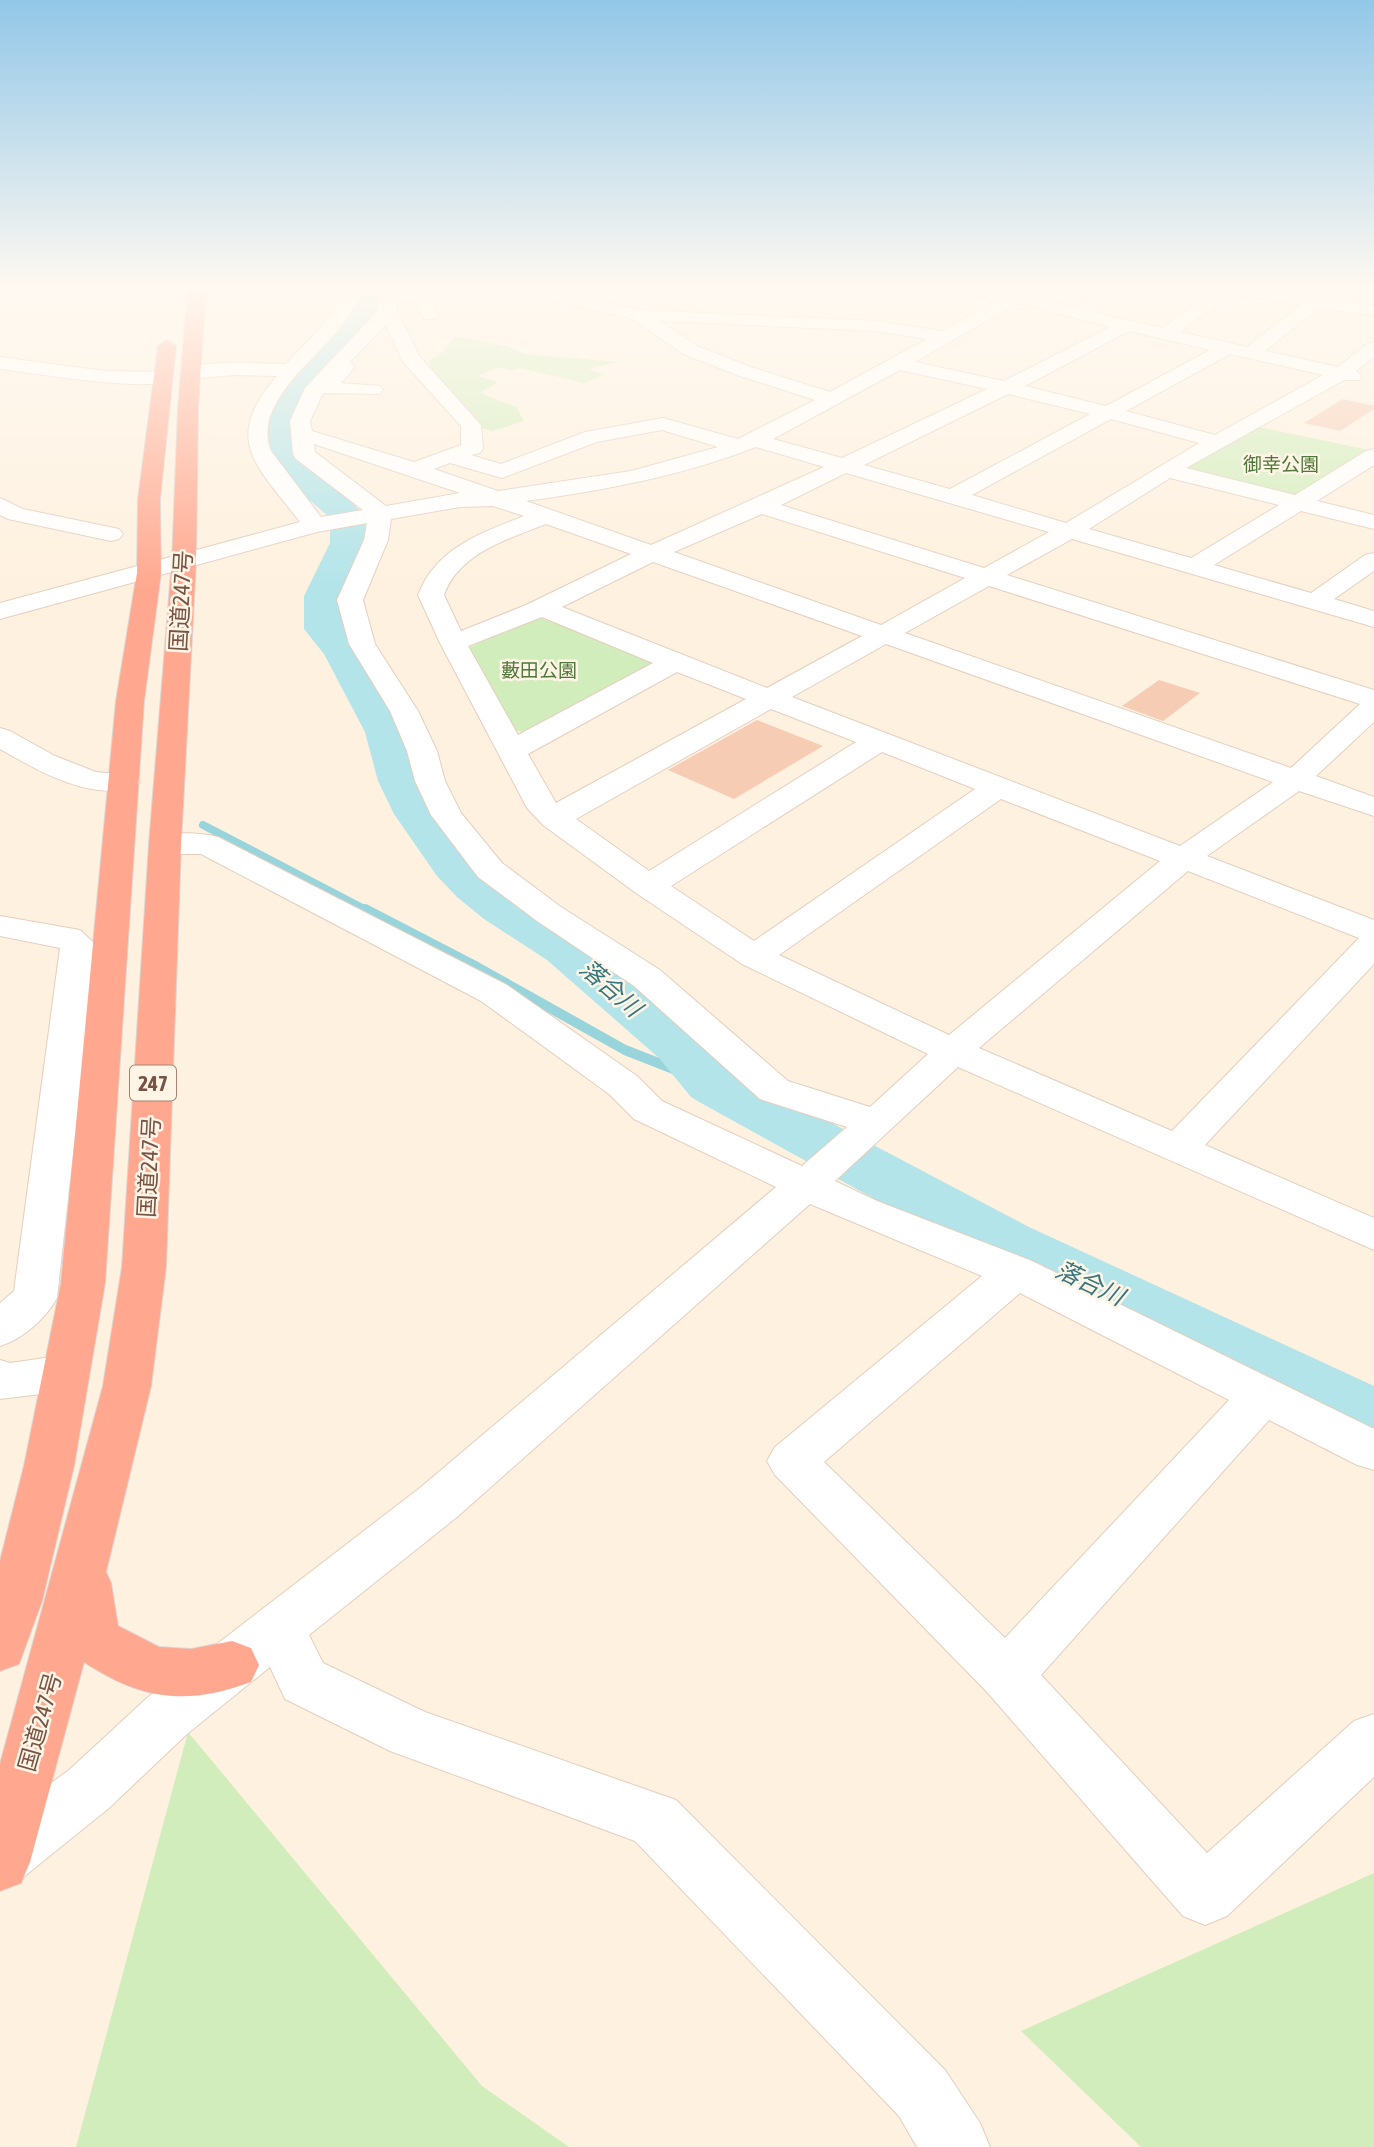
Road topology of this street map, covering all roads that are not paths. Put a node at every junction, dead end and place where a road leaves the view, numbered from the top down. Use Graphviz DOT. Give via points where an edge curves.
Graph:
graph roads {
  1 [pos="176,388"];
  2 [pos="277,388"];
  3 [pos="314,388"];
  4 [pos="330,388"];
  5 [pos="436,388"];
  6 [pos="799,388"];
  7 [pos="853,388"];
  8 [pos="1004,388"];
  9 [pos="1017,388"];
  10 [pos="1155,388"];
  11 [pos="1315,388"];
  12 [pos="373,390"];
  13 [pos="833,399"];
  14 [pos="1113,412"];
  15 [pos="312,437"];
  16 [pos="1218,442"];
  17 [pos="746,443"];
  18 [pos="449,456"];
  19 [pos="1374,456"];
  20 [pos="844,466"];
  21 [pos="413,469"];
  22 [pos="1167,470"];
  23 [pos="952,497"];
  24 [pos="492,499"];
  25 [pos="1301,502"];
  26 [pos="0,505"];
  27 [pos="761,506"];
  28 [pos="375,514"];
  29 [pos="545,516"];
  30 [pos="1374,522"];
  31 [pos="315,525"];
  32 [pos="1069,531"];
  33 [pos="111,534"];
  34 [pos="652,553"];
  35 [pos="1374,560"];
  36 [pos="166,567"];
  37 [pos="1194,568"];
  38 [pos="987,578"];
  39 [pos="1314,602"];
  40 [pos="541,607"];
  41 [pos="0,611"];
  42 [pos="1374,619"];
  43 [pos="886,634"];
  44 [pos="453,643"];
  45 [pos="675,662"];
  46 [pos="769,699"];
  47 [pos="1374,699"];
  48 [pos="1374,706"];
  49 [pos="0,737"];
  50 [pos="879,741"];
  51 [pos="513,750"];
  52 [pos="1295,780"];
  53 [pos="125,782"];
  54 [pos="998,787"];
  55 [pos="1374,807"];
  56 [pos="554,818"];
  57 [pos="165,844"];
  58 [pos="1185,857"];
  59 [pos="648,886"];
  60 [pos="0,926"];
  61 [pos="1374,932"];
  62 [pos="1374,943"];
  63 [pos="754,957"];
  64 [pos="953,1051"];
  65 [pos="877,1123"];
  66 [pos="1178,1149"];
  67 [pos="805,1183"];
  68 [pos="1374,1234"];
  69 [pos="1016,1272"];
  70 [pos="0,1329"];
  71 [pos="66,1373"];
  72 [pos="0,1378"];
  73 [pos="1261,1396"];
  74 [pos="1374,1451"];
  75 [pos="83,1560"];
  76 [pos="278,1628"];
  77 [pos="0,1647"];
  78 [pos="232,1665"];
  79 [pos="1006,1675"];
  80 [pos="1374,1740"];
  81 [pos="1,1859"];
  82 [pos="956,2147"];
  1 -- 36 [label="highway, 国道247号 / 247"];
  2 -- 31 [label="street" via="264,405 255,434 257,445"];
  3 -- 28 [label="street" via="299,430 304,454 337,482 362,495"];
  4 -- 12 [label="street"];
  5 -- 18 [label="street" via="471,425 472,448"];
  6 -- 13 [label="street"];
  7 -- 13 [label="street"];
  8 -- 20 [label="street"];
  9 -- 14 [label="street"];
  10 -- 14 [label="street"];
  11 -- 16 [label="street"];
  13 -- 17 [label="street"];
  14 -- 16 [label="street"];
  14 -- 23 [label="street"];
  15 -- 21 [label="street"];
  16 -- 22 [label="street"];
  17 -- 18 [label="street" via="663,424 592,436 502,471"];
  17 -- 20 [label="street"];
  17 -- 24 [label="street" via="632,478"];
  18 -- 21 [label="street"];
  19 -- 25 [label="street"];
  20 -- 23 [label="street"];
  20 -- 27 [label="street"];
  21 -- 24 [label="street"];
  22 -- 25 [label="street"];
  22 -- 32 [label="street"];
  23 -- 32 [label="street"];
  24 -- 28 [label="street"];
  24 -- 29 [label="street"];
  25 -- 30 [label="street"];
  25 -- 37 [label="street"];
  26 -- 33 [label="street" via="16,514"];
  27 -- 34 [label="street"];
  27 -- 38 [label="street"];
  28 -- 31 [label="street"];
  28 -- 65 [label="street" via="376,540 350,600 362,644 404,710 447,815 490,870 647,978 774,1090"];
  29 -- 34 [label="street"];
  29 -- 44 [label="street" via="462,553 438,574 431,595"];
  31 -- 36 [label="street"];
  32 -- 37 [label="street"];
  32 -- 38 [label="street"];
  34 -- 40 [label="street"];
  34 -- 43 [label="street"];
  35 -- 39 [label="street"];
  36 -- 41 [label="street"];
  36 -- 53 [label="highway, 国道247号 / 247" via="130,701"];
  36 -- 57 [label="highway, 国道247号 / 247"];
  37 -- 39 [label="street"];
  38 -- 43 [label="street"];
  38 -- 47 [label="street"];
  39 -- 42 [label="street"];
  40 -- 44 [label="street"];
  40 -- 45 [label="street"];
  43 -- 46 [label="street"];
  43 -- 52 [label="street"];
  44 -- 51 [label="street"];
  45 -- 46 [label="street"];
  45 -- 51 [label="street"];
  46 -- 50 [label="street"];
  46 -- 56 [label="street"];
  48 -- 52 [label="street"];
  49 -- 53 [label="street" via="44,762 92,780"];
  50 -- 54 [label="street"];
  50 -- 59 [label="street"];
  51 -- 56 [label="street" via="543,808"];
  52 -- 55 [label="street"];
  52 -- 58 [label="street"];
  53 -- 71 [label="highway, 国道247号 / 247" via="83,1283"];
  54 -- 58 [label="street"];
  54 -- 63 [label="street"];
  56 -- 59 [label="street"];
  57 -- 67 [label="street" via="207,844 494,993 623,1085 648,1110"];
  57 -- 75 [label="highway, 国道247号 / 247" via="144,1267 127,1386"];
  58 -- 61 [label="street"];
  58 -- 64 [label="street"];
  59 -- 63 [label="street"];
  60 -- 70 [label="street" via="68,937 78,945 36,1298"];
  62 -- 66 [label="street"];
  63 -- 64 [label="street"];
  64 -- 65 [label="street"];
  64 -- 66 [label="street"];
  65 -- 67 [label="street"];
  66 -- 68 [label="street"];
  67 -- 69 [label="street" via="862,1211"];
  67 -- 76 [label="street" via="439,1502"];
  69 -- 73 [label="street"];
  69 -- 79 [label="street" via="792,1461"];
  71 -- 72 [label="street" via="4,1382"];
  71 -- 77 [label="highway, 国道247号 / 247" via="49,1466"];
  73 -- 74 [label="street"];
  73 -- 79 [label="street"];
  75 -- 78 [label="highway" via="93,1639 127,1661 160,1674 203,1673"];
  75 -- 81 [label="highway, 国道247号 / 247"];
  76 -- 78 [label="street"];
  76 -- 82 [label="street" via="304,1681 410,1733 656,1820 922,2093"];
  78 -- 81 [label="street"];
  79 -- 80 [label="street" via="1205,1895"];
}
